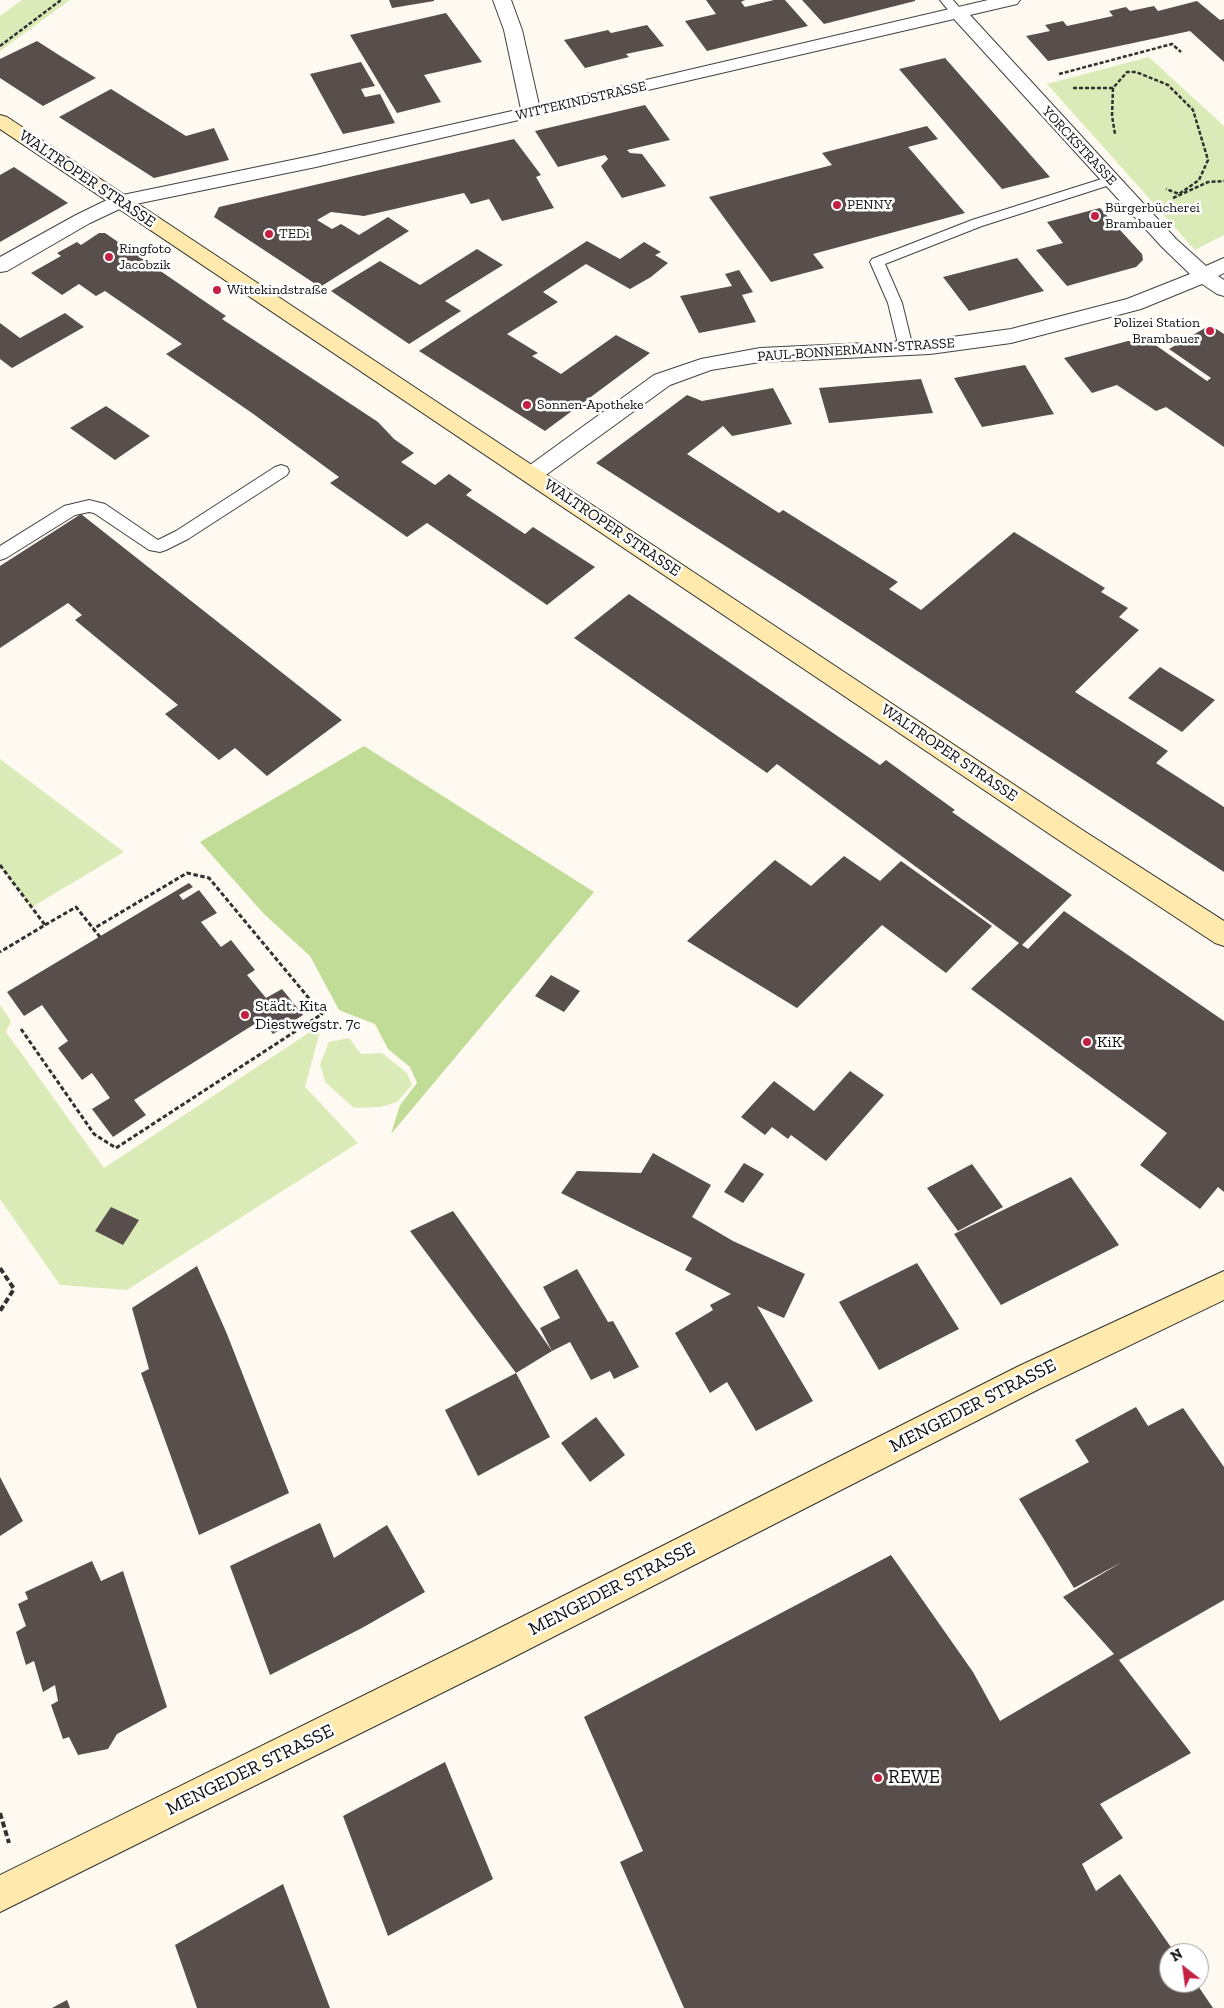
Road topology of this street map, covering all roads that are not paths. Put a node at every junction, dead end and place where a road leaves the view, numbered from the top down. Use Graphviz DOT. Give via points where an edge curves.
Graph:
graph roads {
  1 [pos="502,0"];
  2 [pos="1011,0"];
  3 [pos="952,6"];
  4 [pos="531,112"];
  5 [pos="0,121"];
  6 [pos="1111,180"];
  7 [pos="120,201"];
  8 [pos="1224,264"];
  9 [pos="0,266"];
  10 [pos="1204,276"];
  11 [pos="1224,289"];
  12 [pos="906,348"];
  13 [pos="281,471"];
  14 [pos="532,475"];
  15 [pos="0,554"];
  16 [pos="1224,935"];
  17 [pos="1224,1285"];
  18 [pos="0,1894"];
  1 -- 4 [label="street" via="513,30"];
  2 -- 3 [label="street, WITTEKINDSTRASSE"];
  3 -- 4 [label="street, WITTEKINDSTRASSE"];
  3 -- 6 [label="street, YORCKSTRASSE"];
  4 -- 7 [label="street, WITTEKINDSTRASSE"];
  5 -- 7 [label="main road, WALTROPER STRASSE"];
  6 -- 10 [label="street, YORCKSTRASSE"];
  6 -- 12 [label="lane" via="977,223 877,262 895,303"];
  7 -- 9 [label="street, WITTEKINDSTRASSE"];
  7 -- 14 [label="main road, WALTROPER STRASSE"];
  8 -- 10 [label="street"];
  10 -- 11 [label="street, YORCKSTRASSE"];
  10 -- 12 [label="street, PAUL-BONNERMANN-STRASSE" via="1134,304 1082,319 1011,336"];
  12 -- 14 [label="street, PAUL-BONNERMANN-STRASSE" via="760,356 708,364 662,380"];
  13 -- 15 [label="lane" via="160,546 155,546 99,508 89,506 70,510 50,520"];
  14 -- 16 [label="main road, WALTROPER STRASSE"];
  17 -- 18 [label="main road, MENGEDER STRASSE" via="1030,1377"];
}
